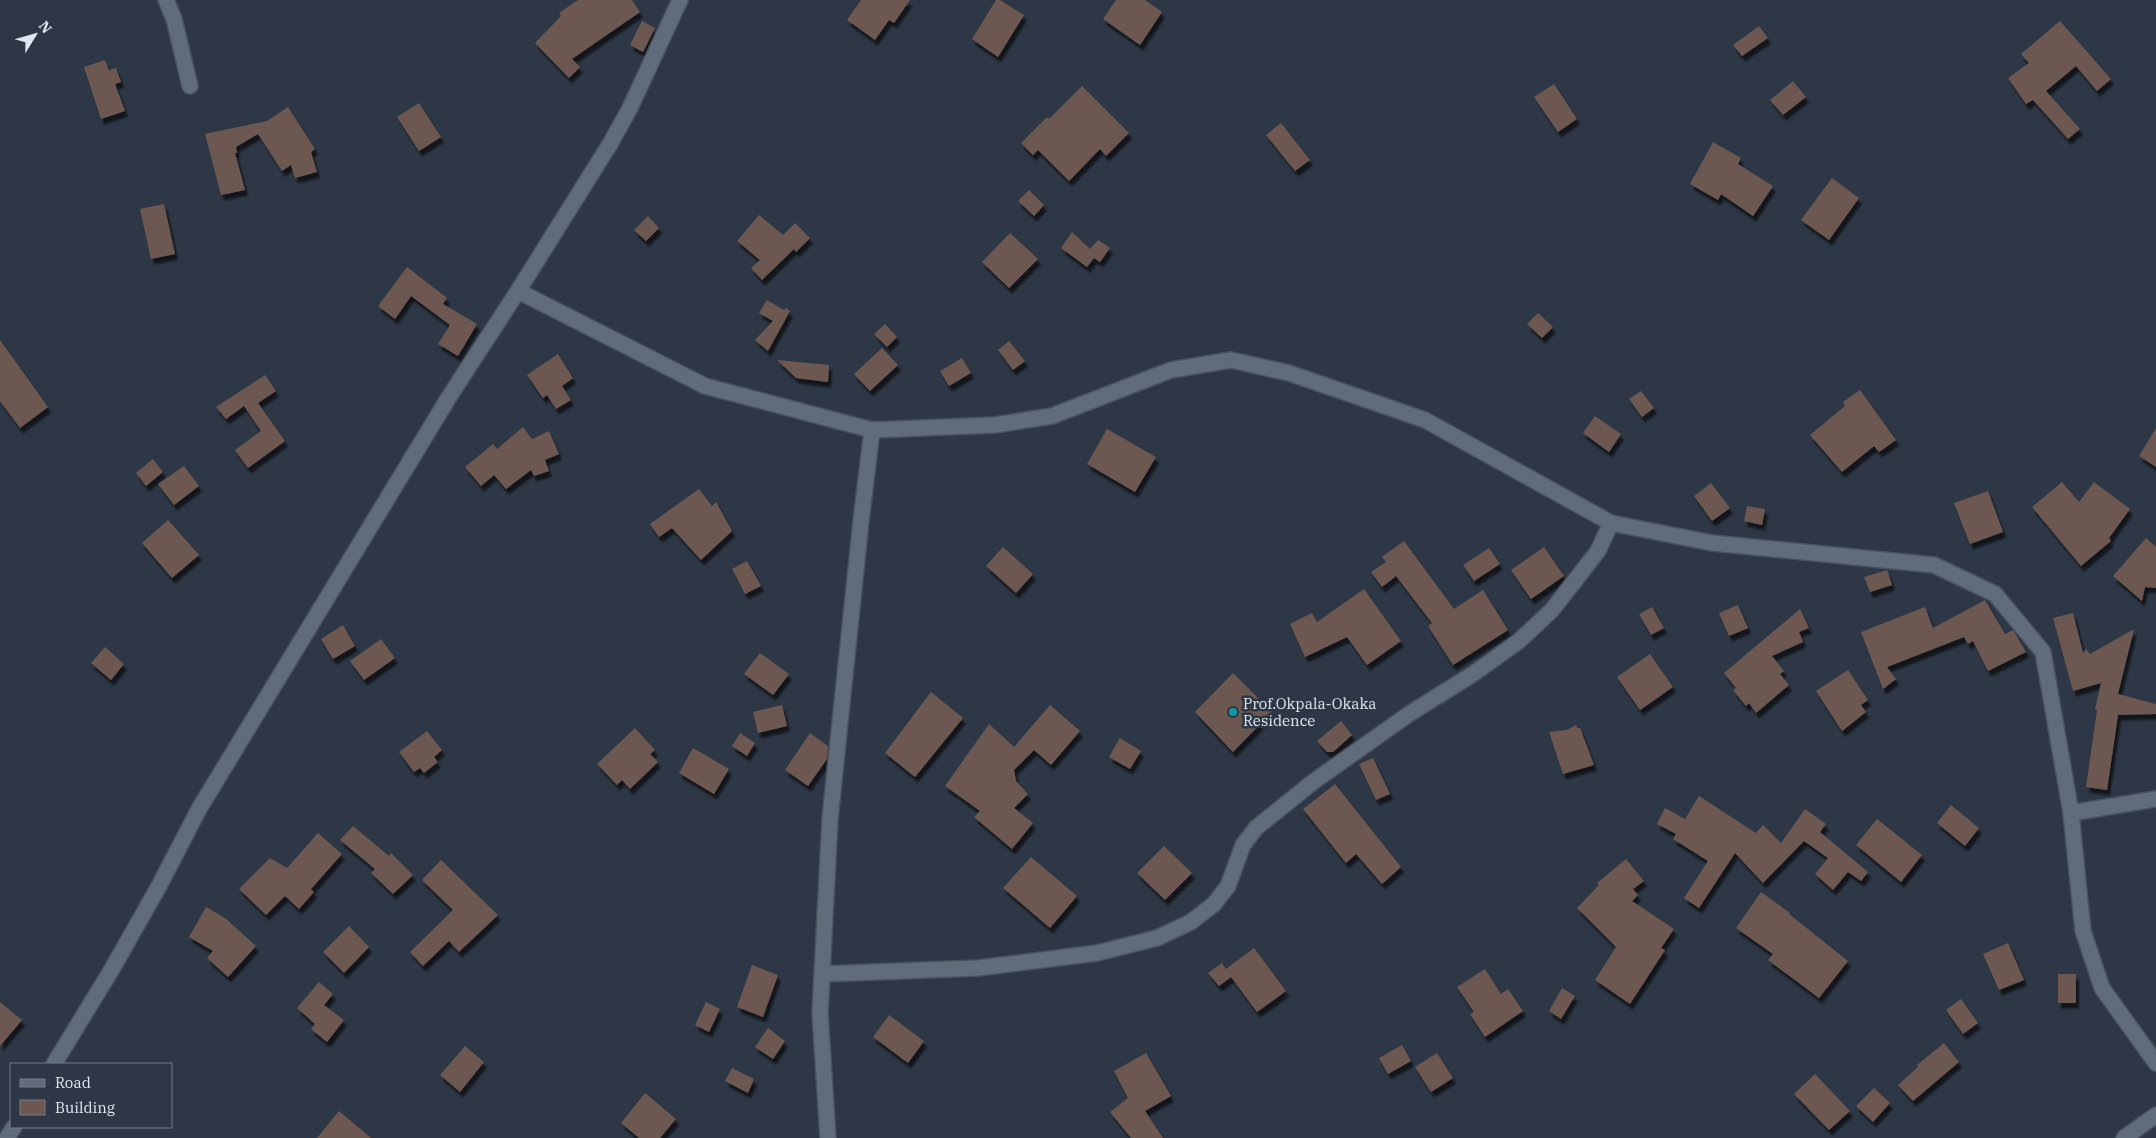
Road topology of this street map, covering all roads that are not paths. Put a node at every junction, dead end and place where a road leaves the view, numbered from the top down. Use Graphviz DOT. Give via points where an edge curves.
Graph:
graph roads {
  1 [pos="166,0"];
  2 [pos="680,0"];
  3 [pos="190,86"];
  4 [pos="518,291"];
  5 [pos="872,430"];
  6 [pos="1611,523"];
  7 [pos="2156,799"];
  8 [pos="2072,813"];
  9 [pos="822,974"];
  10 [pos="55,1063"];
  11 [pos="2156,1063"];
  12 [pos="2156,1115"];
  13 [pos="828,1138"];
  14 [pos="2124,1138"];
  1 -- 3 [label="street" via="174,19"];
  2 -- 4 [label="street" via="630,108"];
  4 -- 5 [label="street" via="705,386"];
  4 -- 10 [label="street" via="449,397 199,809 112,969"];
  5 -- 6 [label="street" via="995,425 1052,416 1171,370 1231,360 1288,373 1425,420"];
  5 -- 9 [label="street" via="830,819"];
  6 -- 8 [label="street" via="1712,543 1934,565 1995,594 2043,652"];
  6 -- 9 [label="street" via="1598,551 1552,610 1519,641 1313,782 1256,828 1244,845 1228,886 1214,904 1191,922 1157,938 1097,953 978,968"];
  7 -- 8 [label="street"];
  8 -- 11 [label="street" via="2084,931 2102,988"];
  9 -- 13 [label="street" via="820,1013"];
  12 -- 14 [label="street"];
}
